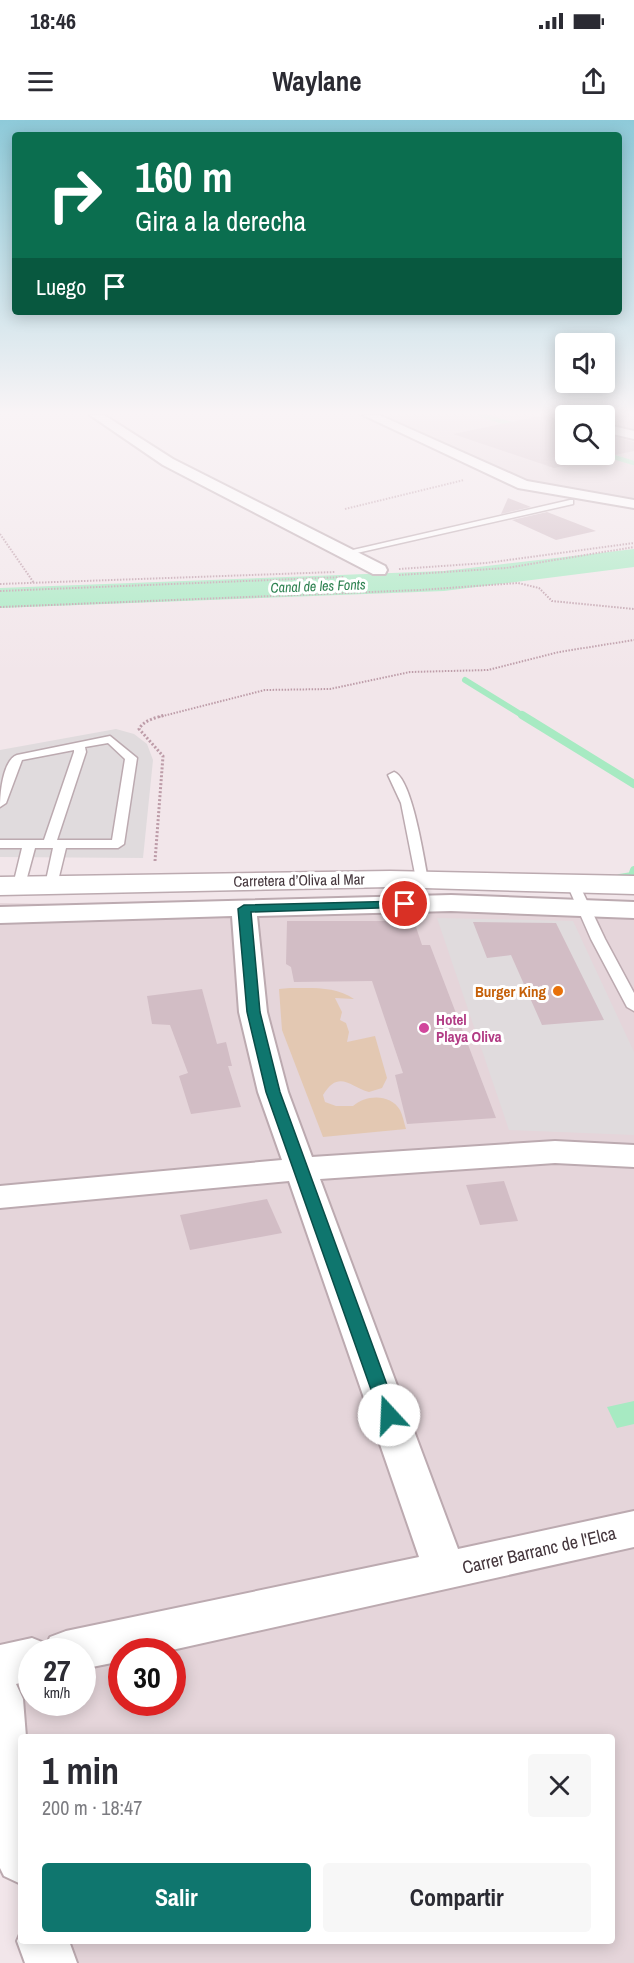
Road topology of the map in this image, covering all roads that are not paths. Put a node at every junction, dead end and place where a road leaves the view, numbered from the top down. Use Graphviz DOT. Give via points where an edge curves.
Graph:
graph roads {
  1 [pos="246,501"];
  2 [pos="570,502"];
  3 [pos="348,552"];
  4 [pos="387,573"];
  5 [pos="79,746"];
  6 [pos="394,775"];
  7 [pos="0,803"];
  8 [pos="0,844"];
  9 [pos="29,845"];
  10 [pos="54,845"];
  11 [pos="585,883"];
  12 [pos="10,885"];
  13 [pos="51,885"];
  14 [pos="634,885"];
  15 [pos="438,887"];
  16 [pos="584,908"];
  17 [pos="244,909"];
  18 [pos="634,910"];
  19 [pos="0,915"];
  20 [pos="634,1007"];
  21 [pos="634,1156"];
  22 [pos="301,1169"];
  23 [pos="0,1197"];
  24 [pos="634,1529"];
  25 [pos="445,1571"];
  26 [pos="96,1646"];
  27 [pos="18,1662"];
  28 [pos="0,1666"];
  29 [pos="0,1699"];
  30 [pos="18,1841"];
  31 [pos="44,1944"];
  32 [pos="51,1963"];
  1 -- 3 [label="street"];
  2 -- 3 [label="lane"];
  3 -- 4 [label="street"];
  5 -- 7 [label="lane" via="17,758"];
  5 -- 10 [label="lane"];
  5 -- 10 [label="lane" via="110,739 131,758 118,844"];
  6 -- 15 [label="lane"];
  8 -- 9 [label="lane"];
  9 -- 10 [label="lane"];
  9 -- 12 [label="lane"];
  10 -- 13 [label="lane"];
  11 -- 14 [label="street, Carretera d’Oliva al Mar"];
  11 -- 15 [label="street, Carretera d’Oliva al Mar"];
  11 -- 16 [label="lane"];
  12 -- 13 [label="street, Carretera d’Oliva al Mar"];
  13 -- 15 [label="street, Carretera d’Oliva al Mar"];
  15 -- 16 [label="street"];
  15 -- 17 [label="street"];
  16 -- 18 [label="street"];
  16 -- 20 [label="lane"];
  17 -- 19 [label="street"];
  17 -- 22 [label="street" via="253,1012 273,1092"];
  21 -- 22 [label="street" via="555,1152"];
  22 -- 23 [label="street"];
  22 -- 25 [label="street"];
  24 -- 25 [label="street, Carrer Barranc de l'Elca"];
  25 -- 26 [label="street, Carrer Barranc de l'Elca"];
  27 -- 28 [label="street"];
  29 -- 30 [label="street"];
  31 -- 32 [label="street"];
}
